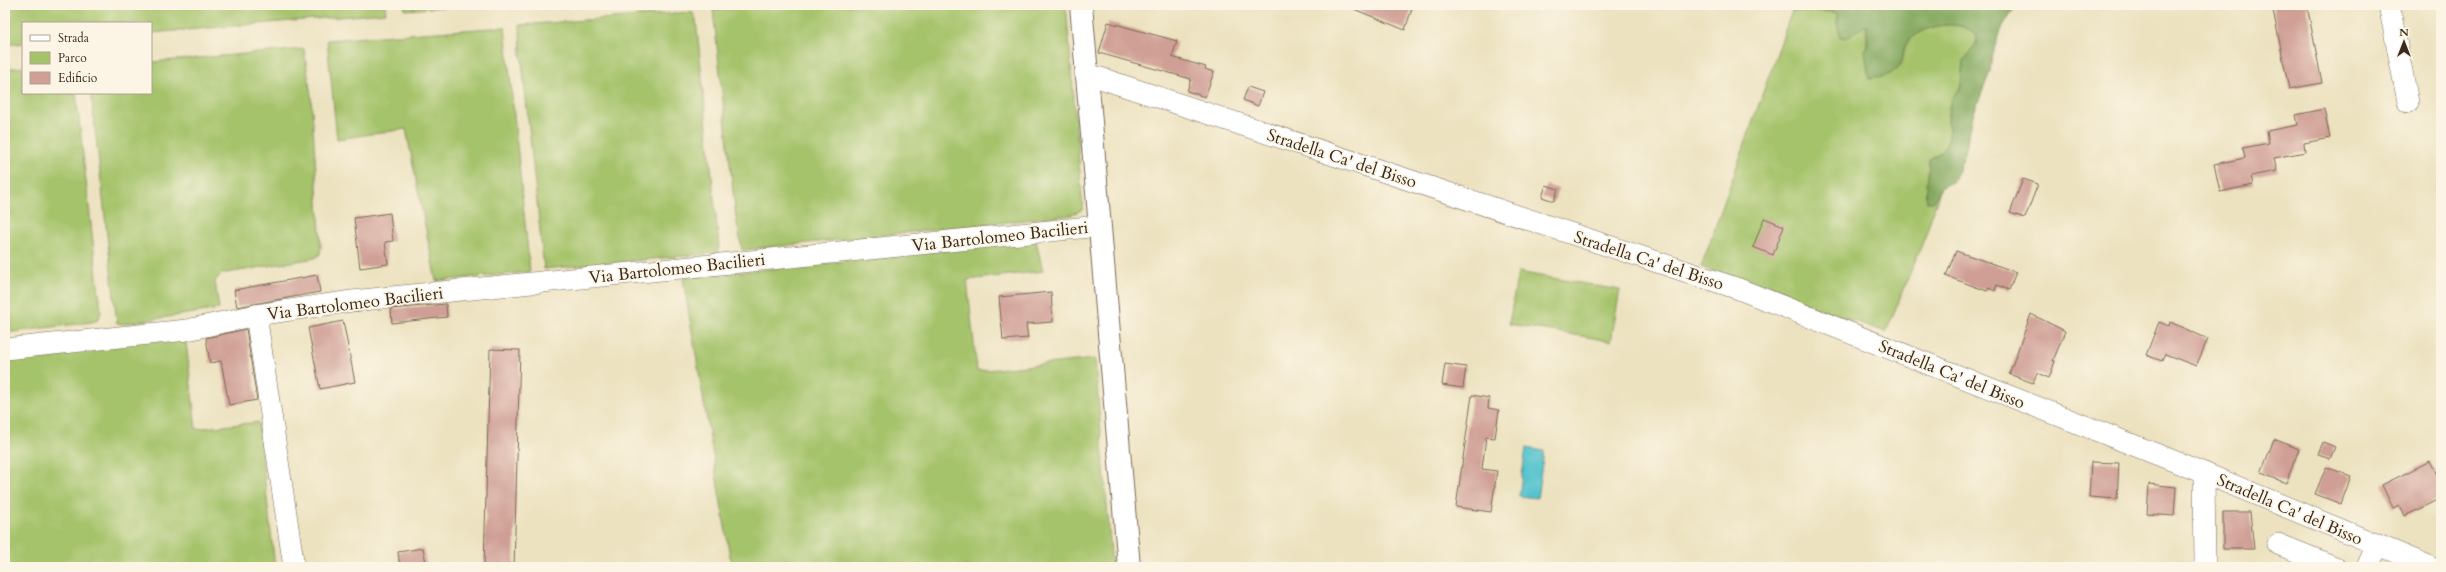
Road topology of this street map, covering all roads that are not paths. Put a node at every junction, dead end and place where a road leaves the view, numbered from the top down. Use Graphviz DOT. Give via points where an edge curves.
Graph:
graph roads {
  1 [pos="1081,5"];
  2 [pos="2389,5"];
  3 [pos="1085,73"];
  4 [pos="2408,102"];
  5 [pos="1099,226"];
  6 [pos="256,315"];
  7 [pos="5,349"];
  8 [pos="2204,472"];
  9 [pos="2278,544"];
  10 [pos="2377,545"];
  11 [pos="2205,563"];
  12 [pos="294,567"];
  13 [pos="1129,567"];
  14 [pos="2335,567"];
  15 [pos="2367,567"];
  16 [pos="2431,567"];
  1 -- 3 [label="street, Via Bartolomeo Bacilieri"];
  2 -- 4 [label="street"];
  3 -- 5 [label="street, Via Bartolomeo Bacilieri"];
  3 -- 8 [label="street, Stradella Ca' del Bisso" via="1739,289"];
  5 -- 6 [label="street, Via Bartolomeo Bacilieri" via="352,301"];
  5 -- 13 [label="street, Via Bartolomeo Bacilieri"];
  6 -- 7 [label="street, Via Bartolomeo Bacilieri" via="187,330"];
  6 -- 12 [label="street, Via Bartolomeo Bacilieri"];
  8 -- 10 [label="street, Stradella Ca' del Bisso"];
  8 -- 11 [label="street, Stradella Ca' del Bisso"];
  9 -- 14 [label="street"];
  10 -- 15 [label="street, Stradella Ca' del Bisso"];
  10 -- 16 [label="street, Stradella Ca' del Bisso"];
}
